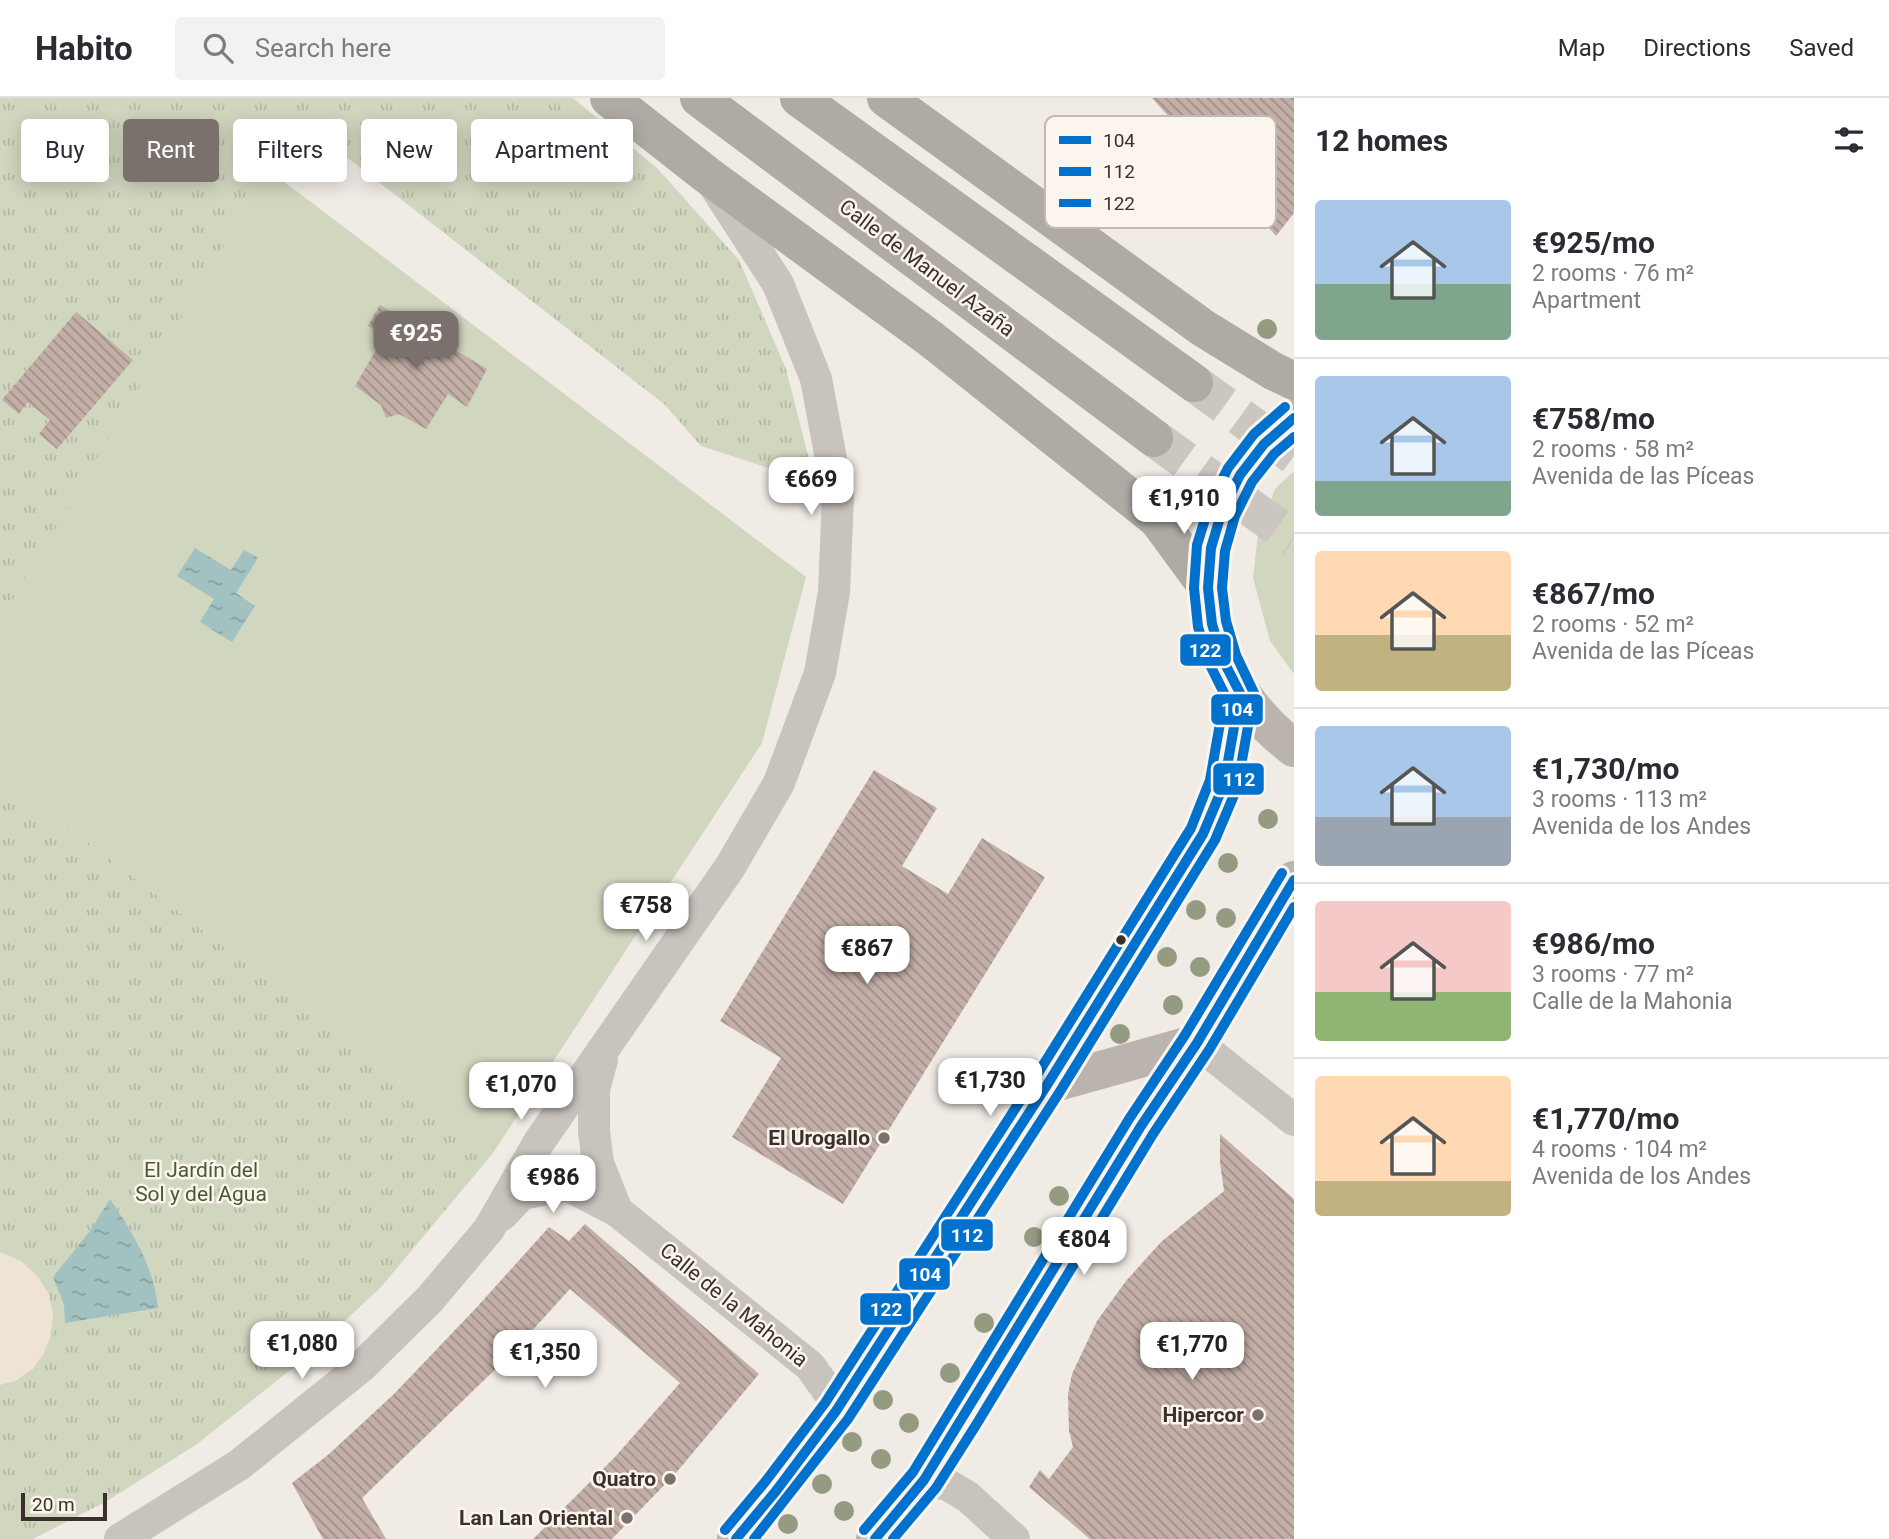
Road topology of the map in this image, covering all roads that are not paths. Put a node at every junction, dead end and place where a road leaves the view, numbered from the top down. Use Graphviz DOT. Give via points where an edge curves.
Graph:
graph roads {
  1 [pos="609,98"];
  2 [pos="699,98"];
  3 [pos="799,98"];
  4 [pos="886,98"];
  5 [pos="707,175"];
  6 [pos="1045,213"];
  7 [pos="1065,228"];
  8 [pos="1294,381"];
  9 [pos="1194,383"];
  10 [pos="1294,418"];
  11 [pos="1154,438"];
  12 [pos="1208,588"];
  13 [pos="1240,693"];
  14 [pos="1294,748"];
  15 [pos="1294,880"];
  16 [pos="1197,1043"];
  17 [pos="605,1048"];
  18 [pos="1047,1086"];
  19 [pos="1294,1120"];
  20 [pos="617,1211"];
  21 [pos="489,1229"];
  22 [pos="836,1411"];
  23 [pos="924,1480"];
  24 [pos="120,1539"];
  25 [pos="736,1539"];
  26 [pos="875,1539"];
  27 [pos="1014,1539"];
  1 -- 5 [label="highway"];
  2 -- 11 [label="highway, Calle de Manuel Azaña"];
  3 -- 9 [label="highway"];
  4 -- 6 [label="highway"];
  5 -- 12 [label="highway" via="930,339 1153,515"];
  5 -- 17 [label="street" via="778,284 816,379 838,496 834,592 820,673 779,783 730,867"];
  7 -- 8 [label="highway" via="1203,328"];
  10 -- 12 [label="main road" via="1264,444 1240,475 1211,548"];
  12 -- 13 [label="main road" via="1212,624"];
  13 -- 14 [label="main road" via="1270,730"];
  13 -- 18 [label="main road" via="1224,784 1203,834"];
  15 -- 16 [label="main road"];
  16 -- 18 [label="main road"];
  16 -- 19 [label="street"];
  16 -- 23 [label="main road" via="1141,1126"];
  17 -- 20 [label="street, Calle de la Mahonia" via="594,1089 594,1131 598,1163"];
  17 -- 21 [label="street" via="539,1142"];
  18 -- 22 [label="main road"];
  20 -- 21 [label="street, Calle de la Mahonia" via="567,1185 522,1194"];
  20 -- 22 [label="street, Calle de la Mahonia" via="810,1366 826,1386"];
  21 -- 24 [label="street" via="430,1299 362,1366 239,1465"];
  22 -- 25 [label="main road"];
  23 -- 26 [label="main road"];
  23 -- 27 [label="street" via="948,1485 968,1497"];
}
